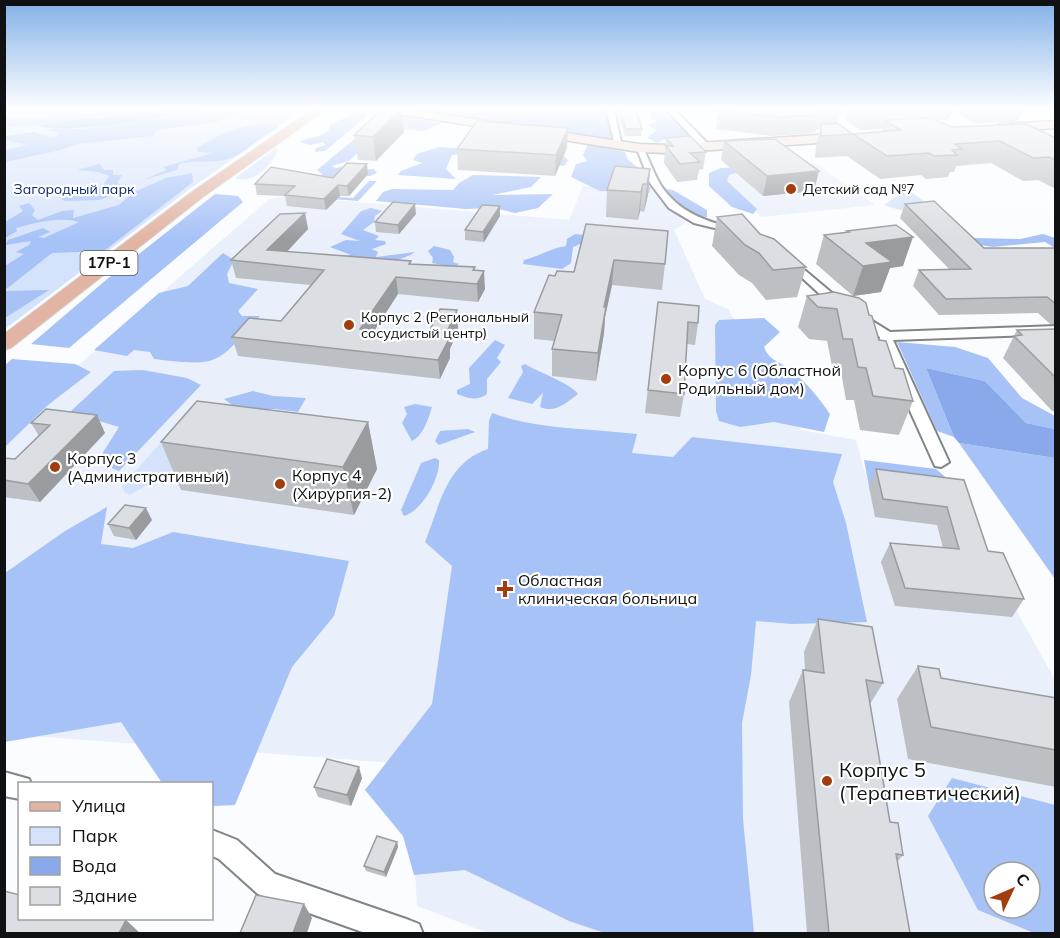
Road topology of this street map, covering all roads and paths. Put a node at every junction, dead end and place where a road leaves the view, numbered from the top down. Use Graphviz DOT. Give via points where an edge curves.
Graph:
graph roads {
  1 [pos="258,153"];
  2 [pos="641,153"];
  3 [pos="746,235"];
  4 [pos="781,253"];
  5 [pos="1056,330"];
  6 [pos="887,336"];
  7 [pos="4,344"];
  8 [pos="941,462"];
  9 [pos="213,843"];
  10 [pos="408,933"];
  1 -- 7 [label="main road, 17Р-1"];
  2 -- 3 [label="street" via="663,199 703,225"];
  4 -- 6 [label="street" via="841,308"];
  5 -- 6 [label="street"];
  6 -- 8 [label="street" via="886,342"];
  9 -- 10 [label="street" via="228,849 267,885"];
}
